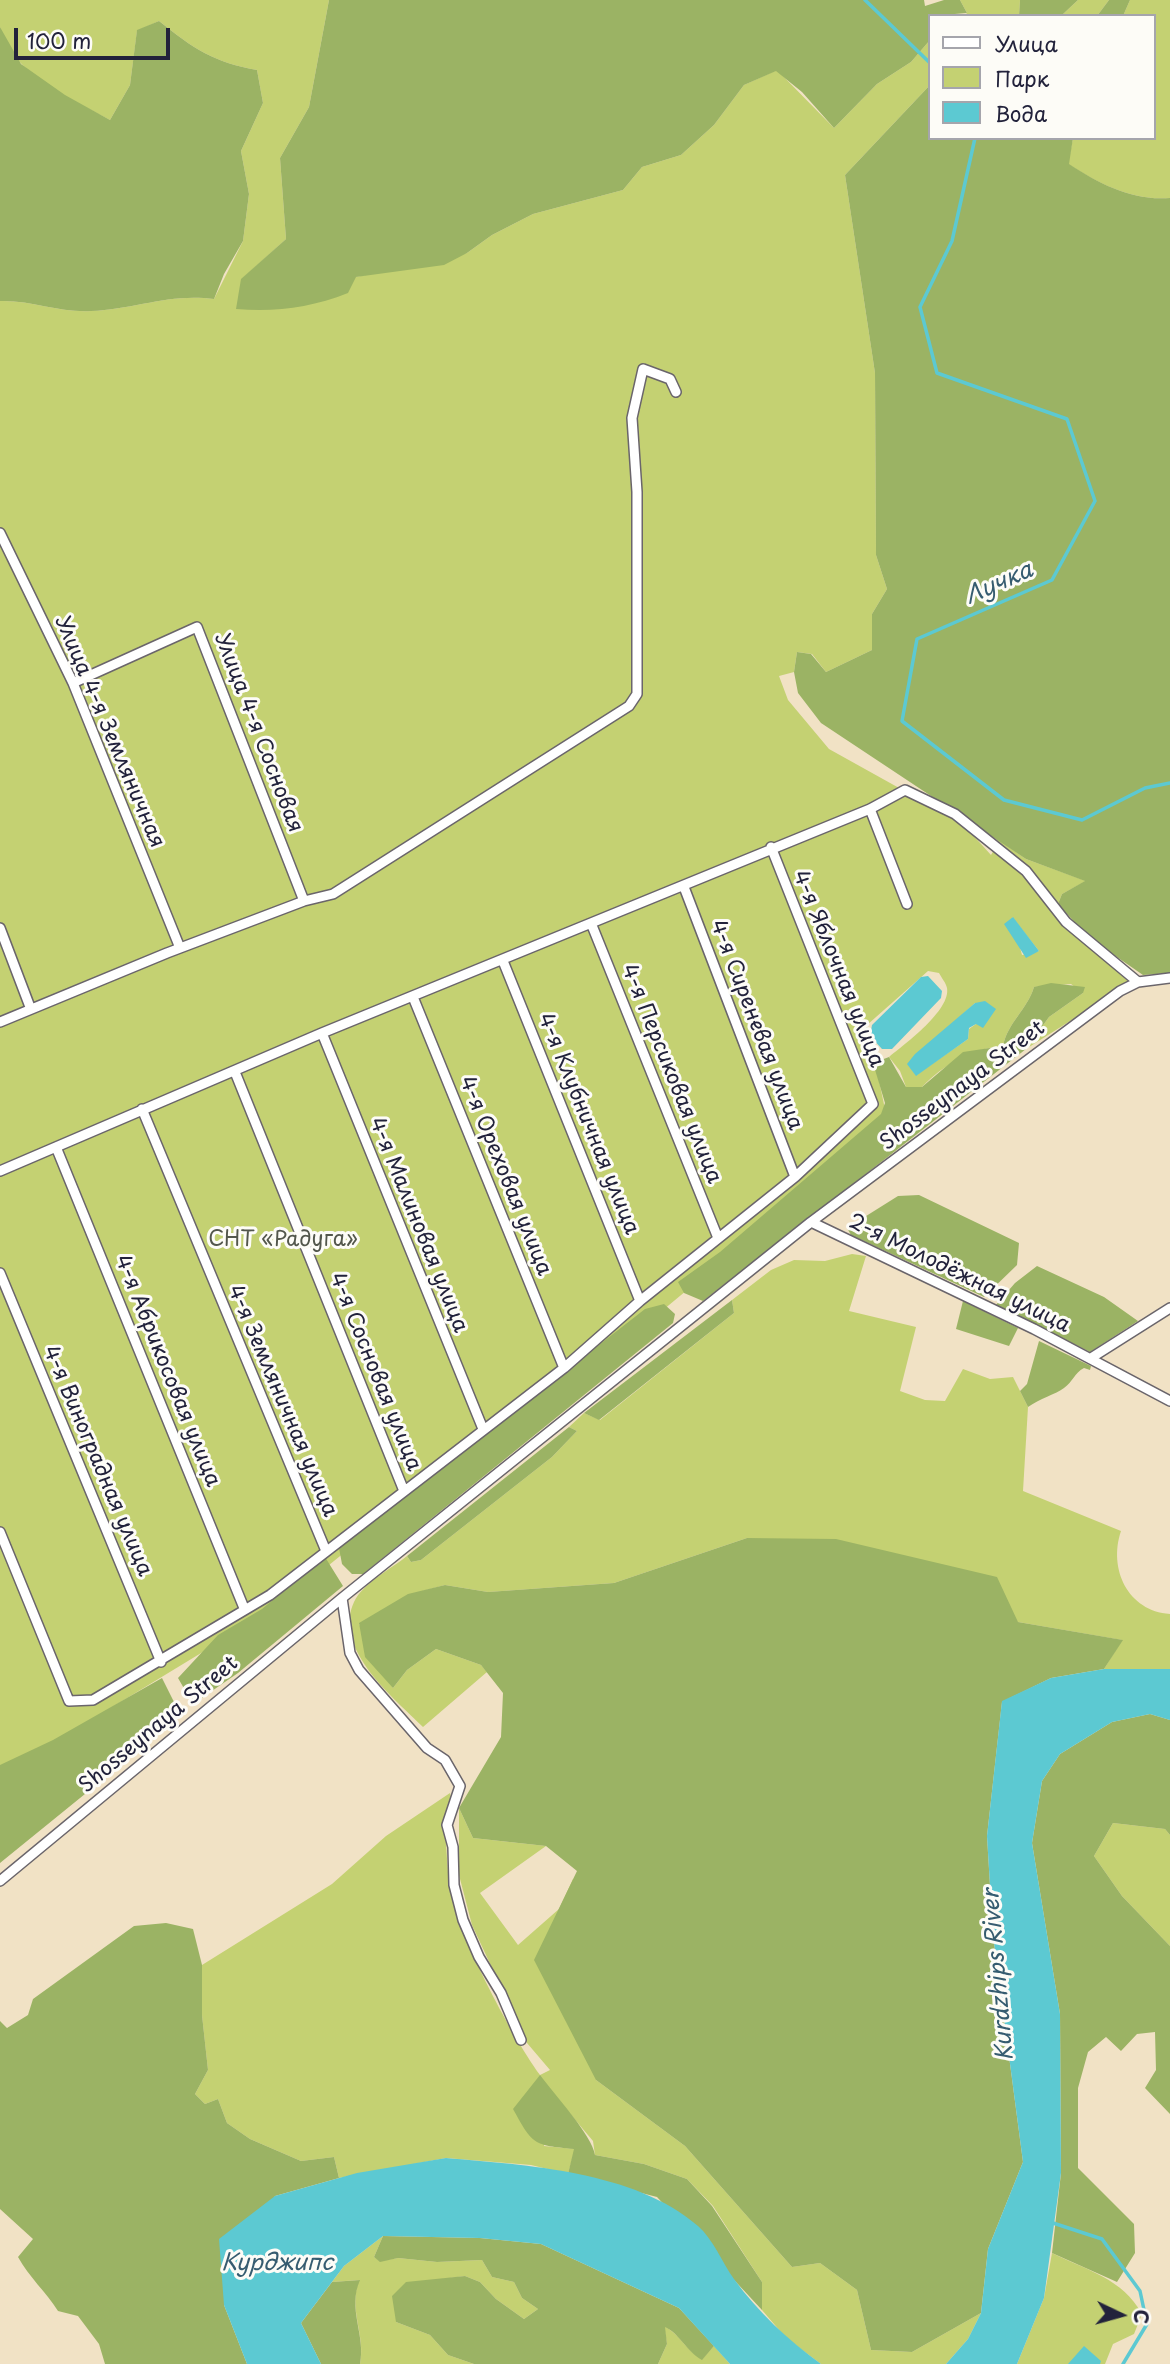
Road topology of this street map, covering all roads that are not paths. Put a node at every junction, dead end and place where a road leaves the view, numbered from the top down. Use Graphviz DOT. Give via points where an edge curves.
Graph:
graph roads {
  1 [pos="676,393"];
  2 [pos="0,533"];
  3 [pos="73,683"];
  4 [pos="870,808"];
  5 [pos="771,847"];
  6 [pos="684,887"];
  7 [pos="304,901"];
  8 [pos="907,904"];
  9 [pos="591,923"];
  10 [pos="0,928"];
  11 [pos="180,948"];
  12 [pos="503,961"];
  13 [pos="1170,978"];
  14 [pos="1138,982"];
  15 [pos="413,998"];
  16 [pos="30,1007"];
  17 [pos="0,1022"];
  18 [pos="322,1033"];
  19 [pos="235,1072"];
  20 [pos="142,1109"];
  21 [pos="56,1147"];
  22 [pos="0,1171"];
  23 [pos="795,1177"];
  24 [pos="811,1222"];
  25 [pos="718,1238"];
  26 [pos="0,1273"];
  27 [pos="640,1301"];
  28 [pos="1170,1308"];
  29 [pos="1091,1358"];
  30 [pos="564,1368"];
  31 [pos="1170,1401"];
  32 [pos="482,1429"];
  33 [pos="404,1491"];
  34 [pos="0,1532"];
  35 [pos="326,1552"];
  36 [pos="342,1598"];
  37 [pos="244,1608"];
  38 [pos="161,1662"];
  39 [pos="0,1881"];
  40 [pos="521,2040"];
  1 -- 7 [label="street" via="670,379 643,369 632,418 637,492 637,694 629,706 357,881 333,894"];
  2 -- 3 [label="street, Улица 4-я Земляничная"];
  3 -- 7 [label="street, Улица 4-я Сосновая" via="197,627"];
  3 -- 11 [label="street, Улица 4-я Земляничная"];
  4 -- 5 [label="street"];
  4 -- 8 [label="street"];
  4 -- 14 [label="street" via="905,790 955,814 1026,871 1066,922"];
  5 -- 6 [label="street"];
  5 -- 23 [label="street, 4-я Яблочная улица" via="873,1104"];
  6 -- 9 [label="street"];
  6 -- 23 [label="street, 4-я Сиреневая улица"];
  7 -- 11 [label="street"];
  9 -- 12 [label="street"];
  9 -- 25 [label="street, 4-я Персиковая улица"];
  10 -- 16 [label="street"];
  11 -- 16 [label="street"];
  12 -- 15 [label="street"];
  12 -- 27 [label="street, 4-я Клубничная улица"];
  13 -- 14 [label="street"];
  14 -- 24 [label="street, Shosseynaya Street"];
  15 -- 18 [label="street"];
  15 -- 30 [label="street, 4-я Ореховая улица"];
  16 -- 17 [label="street"];
  18 -- 19 [label="street"];
  18 -- 32 [label="street, 4-я Малиновая улица"];
  19 -- 20 [label="street"];
  19 -- 33 [label="street, 4-я Сосновая улица"];
  20 -- 21 [label="street"];
  20 -- 35 [label="street, 4-я Земляничная улица"];
  21 -- 22 [label="street"];
  21 -- 37 [label="street, 4-я Абрикосовая улица"];
  23 -- 25 [label="street"];
  24 -- 29 [label="street, 2-я Молодёжная улица"];
  24 -- 36 [label="street, Shosseynaya Street"];
  25 -- 27 [label="street"];
  26 -- 38 [label="street, 4-я Виноградная улица"];
  27 -- 30 [label="street"];
  28 -- 29 [label="street"];
  29 -- 31 [label="street, 2-я Молодёжная улица"];
  30 -- 32 [label="street"];
  32 -- 33 [label="street"];
  33 -- 35 [label="street"];
  34 -- 38 [label="street" via="69,1701 93,1700"];
  35 -- 37 [label="street" via="270,1595"];
  36 -- 39 [label="street, Shosseynaya Street"];
  36 -- 40 [label="street" via="350,1653 359,1670 427,1748 445,1760 460,1786 447,1825 454,1885 478,1957"];
  37 -- 38 [label="street"];
}
